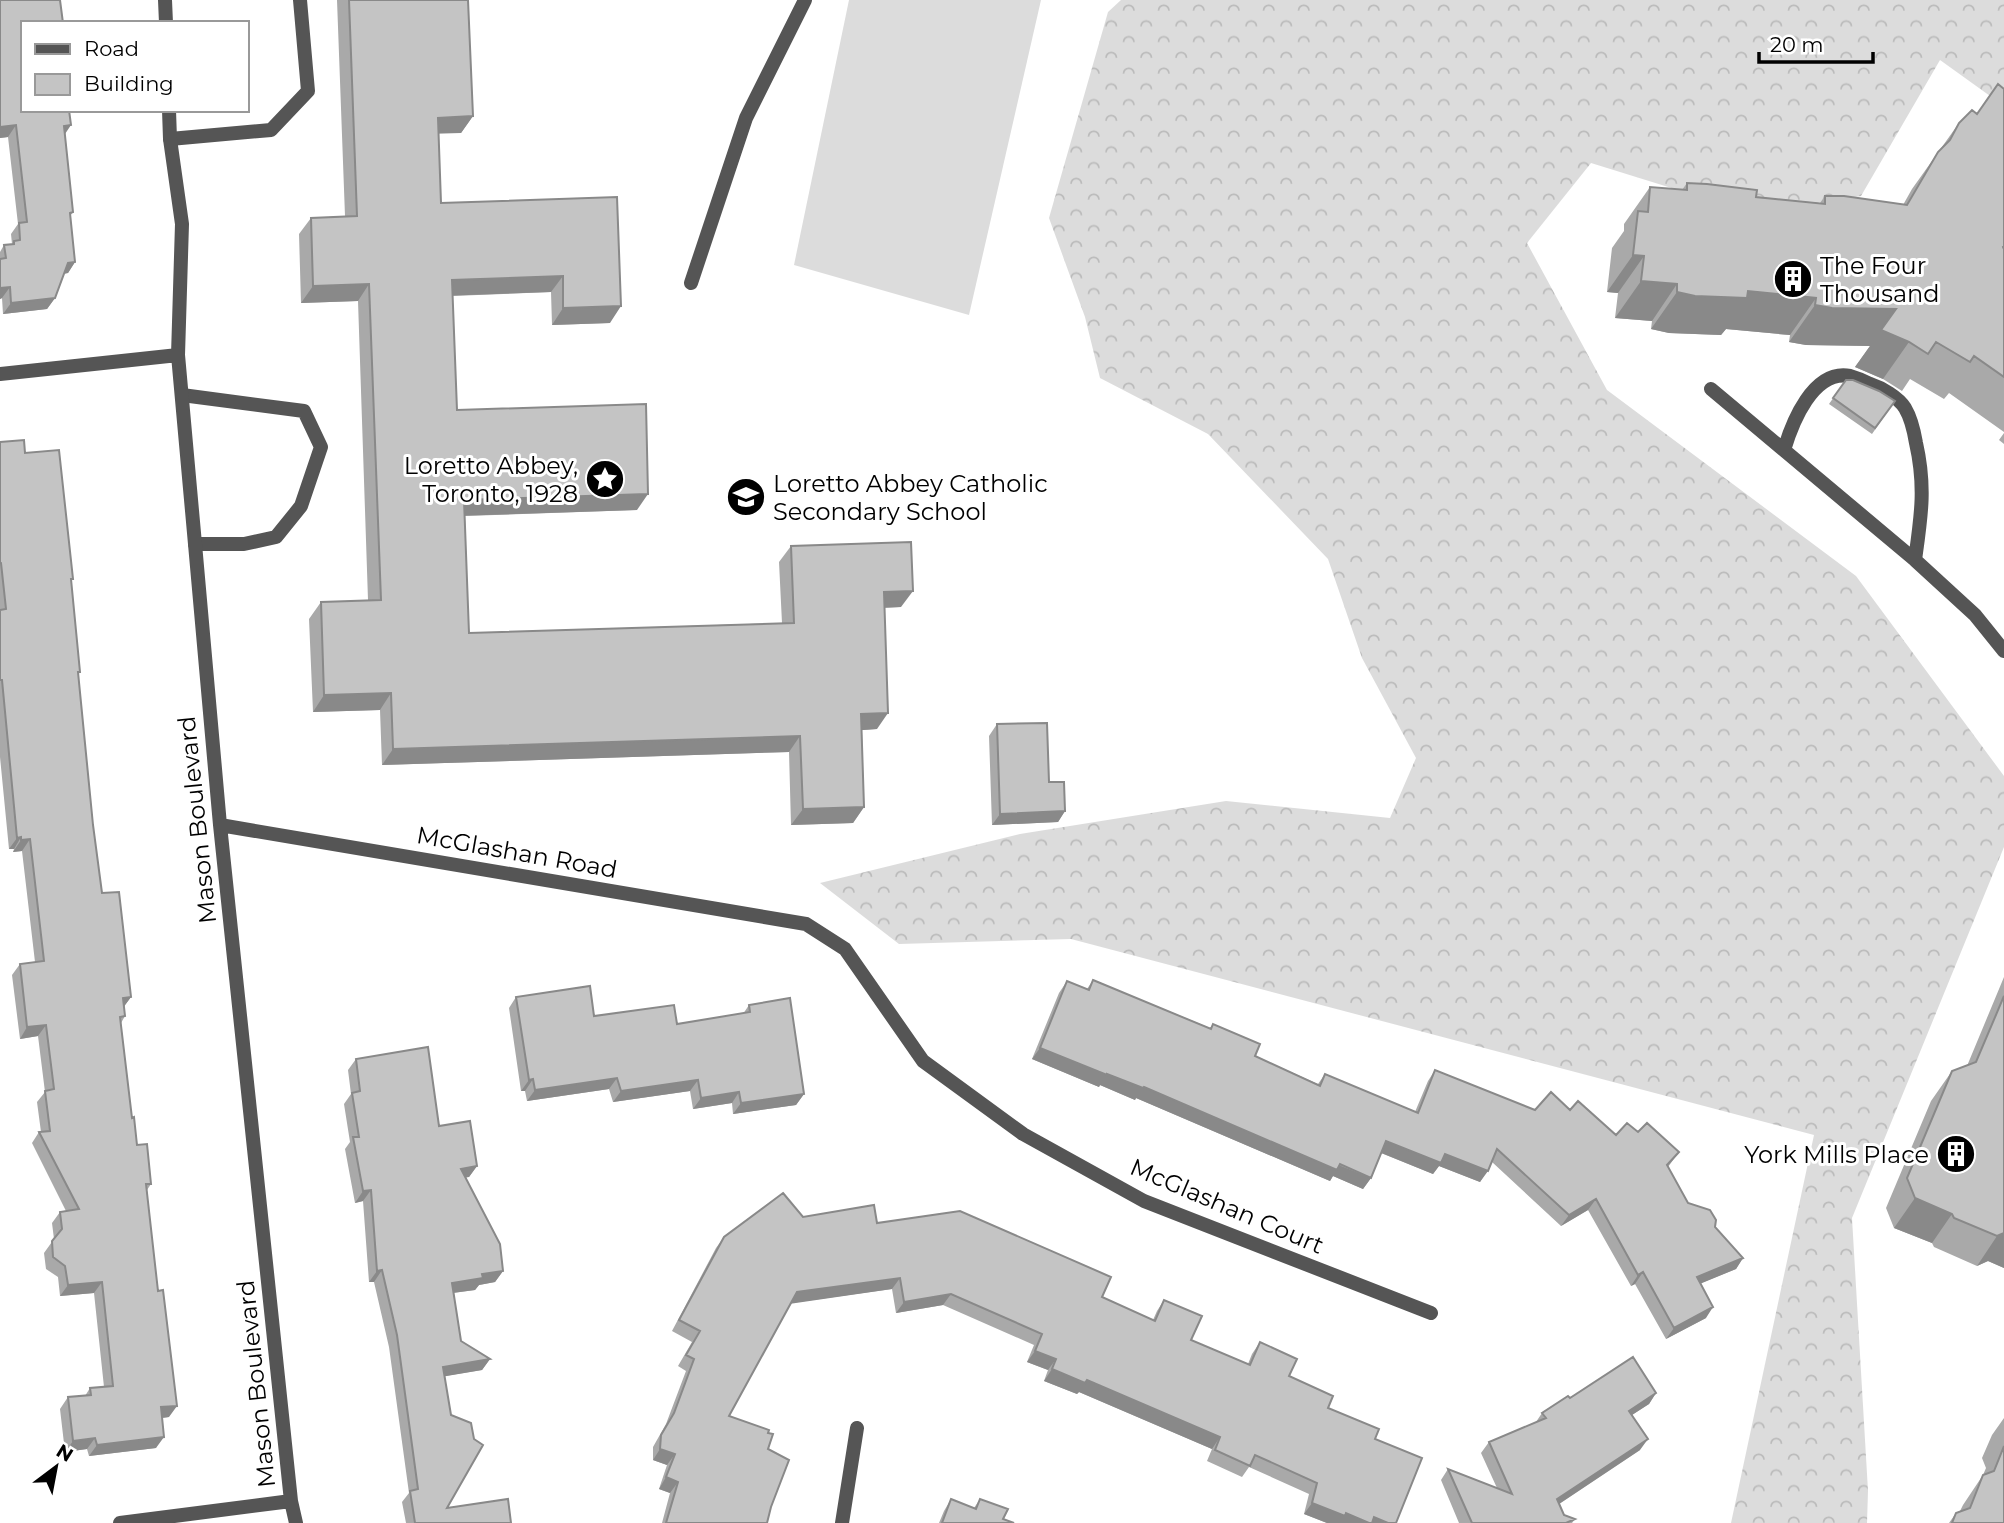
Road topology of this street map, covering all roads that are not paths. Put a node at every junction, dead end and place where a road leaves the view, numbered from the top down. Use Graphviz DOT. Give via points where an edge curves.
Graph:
graph roads {
  1 [pos="165,0"];
  2 [pos="300,0"];
  3 [pos="805,0"];
  4 [pos="166,21"];
  5 [pos="169,112"];
  6 [pos="170,139"];
  7 [pos="691,283"];
  8 [pos="178,355"];
  9 [pos="0,374"];
  10 [pos="1712,389"];
  11 [pos="182,396"];
  12 [pos="1784,450"];
  13 [pos="195,544"];
  14 [pos="1914,560"];
  15 [pos="2004,651"];
  16 [pos="220,825"];
  17 [pos="806,924"];
  18 [pos="1431,1313"];
  19 [pos="857,1428"];
  20 [pos="291,1501"];
  21 [pos="120,1523"];
  22 [pos="296,1523"];
  23 [pos="842,1523"];
  1 -- 4 [label="street"];
  2 -- 6 [label="street" via="308,91 271,131"];
  3 -- 7 [label="street" via="746,118"];
  5 -- 6 [label="street, Mason Boulevard"];
  6 -- 8 [label="street, Mason Boulevard" via="182,224"];
  8 -- 9 [label="street"];
  8 -- 11 [label="street, Mason Boulevard"];
  10 -- 12 [label="street"];
  11 -- 13 [label="street, Mason Boulevard"];
  11 -- 13 [label="street" via="304,411 321,447 301,506 276,537 244,544"];
  12 -- 14 [label="street"];
  12 -- 14 [label="street" via="1792,421 1809,395 1830,379 1848,376 1880,387 1904,406 1922,479"];
  13 -- 16 [label="street, Mason Boulevard"];
  14 -- 15 [label="street" via="1975,615"];
  16 -- 17 [label="street, McGlashan Road"];
  16 -- 20 [label="street, Mason Boulevard"];
  17 -- 18 [label="street, McGlashan Court" via="845,950 923,1061 1023,1134 1144,1200"];
  19 -- 23 [label="street"];
  20 -- 21 [label="street"];
  20 -- 22 [label="street, Mason Boulevard"];
}
